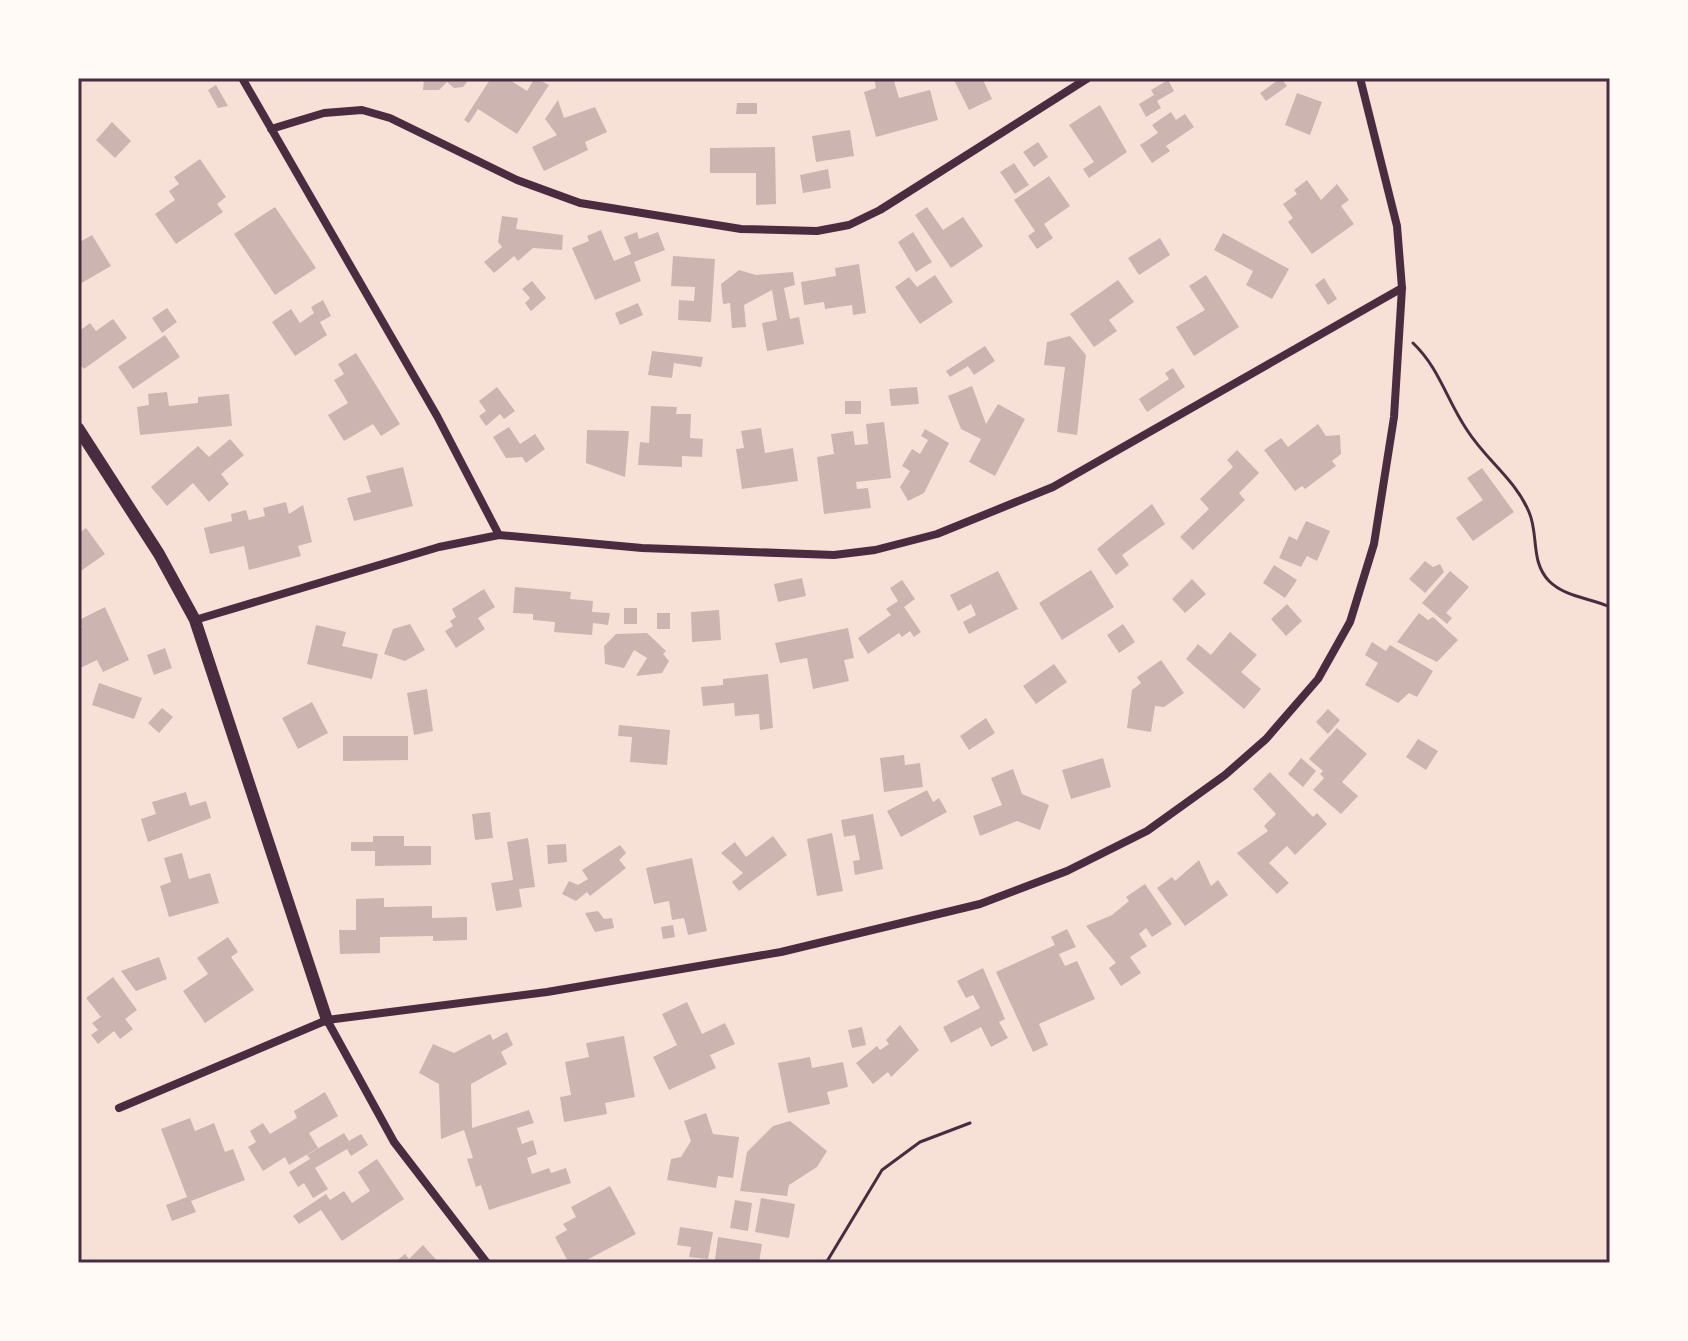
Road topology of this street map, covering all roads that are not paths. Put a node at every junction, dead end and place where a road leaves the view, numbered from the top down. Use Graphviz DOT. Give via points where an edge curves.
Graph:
graph roads {
  1 [pos="242,78"];
  2 [pos="1088,78"];
  3 [pos="1360,78"];
  4 [pos="271,129"];
  5 [pos="1402,288"];
  6 [pos="78,428"];
  7 [pos="499,535"];
  8 [pos="195,620"];
  9 [pos="327,1020"];
  10 [pos="119,1108"];
  11 [pos="487,1263"];
  1 -- 4 [label="street"];
  2 -- 4 [label="street" via="880,210 849,225 817,231 741,229 580,203 362,110 324,113"];
  3 -- 5 [label="street" via="1397,226"];
  4 -- 7 [label="street" via="437,416"];
  5 -- 7 [label="street" via="1075,475 937,534 834,555 642,548"];
  5 -- 9 [label="street" via="1394,417 1366,582 1350,622 1318,679 1266,739 1187,805 1067,871 980,904 781,952 547,992"];
  6 -- 8 [label="street"];
  7 -- 8 [label="street" via="439,547"];
  8 -- 9 [label="street"];
  9 -- 10 [label="street"];
  9 -- 11 [label="street" via="394,1142"];
}
